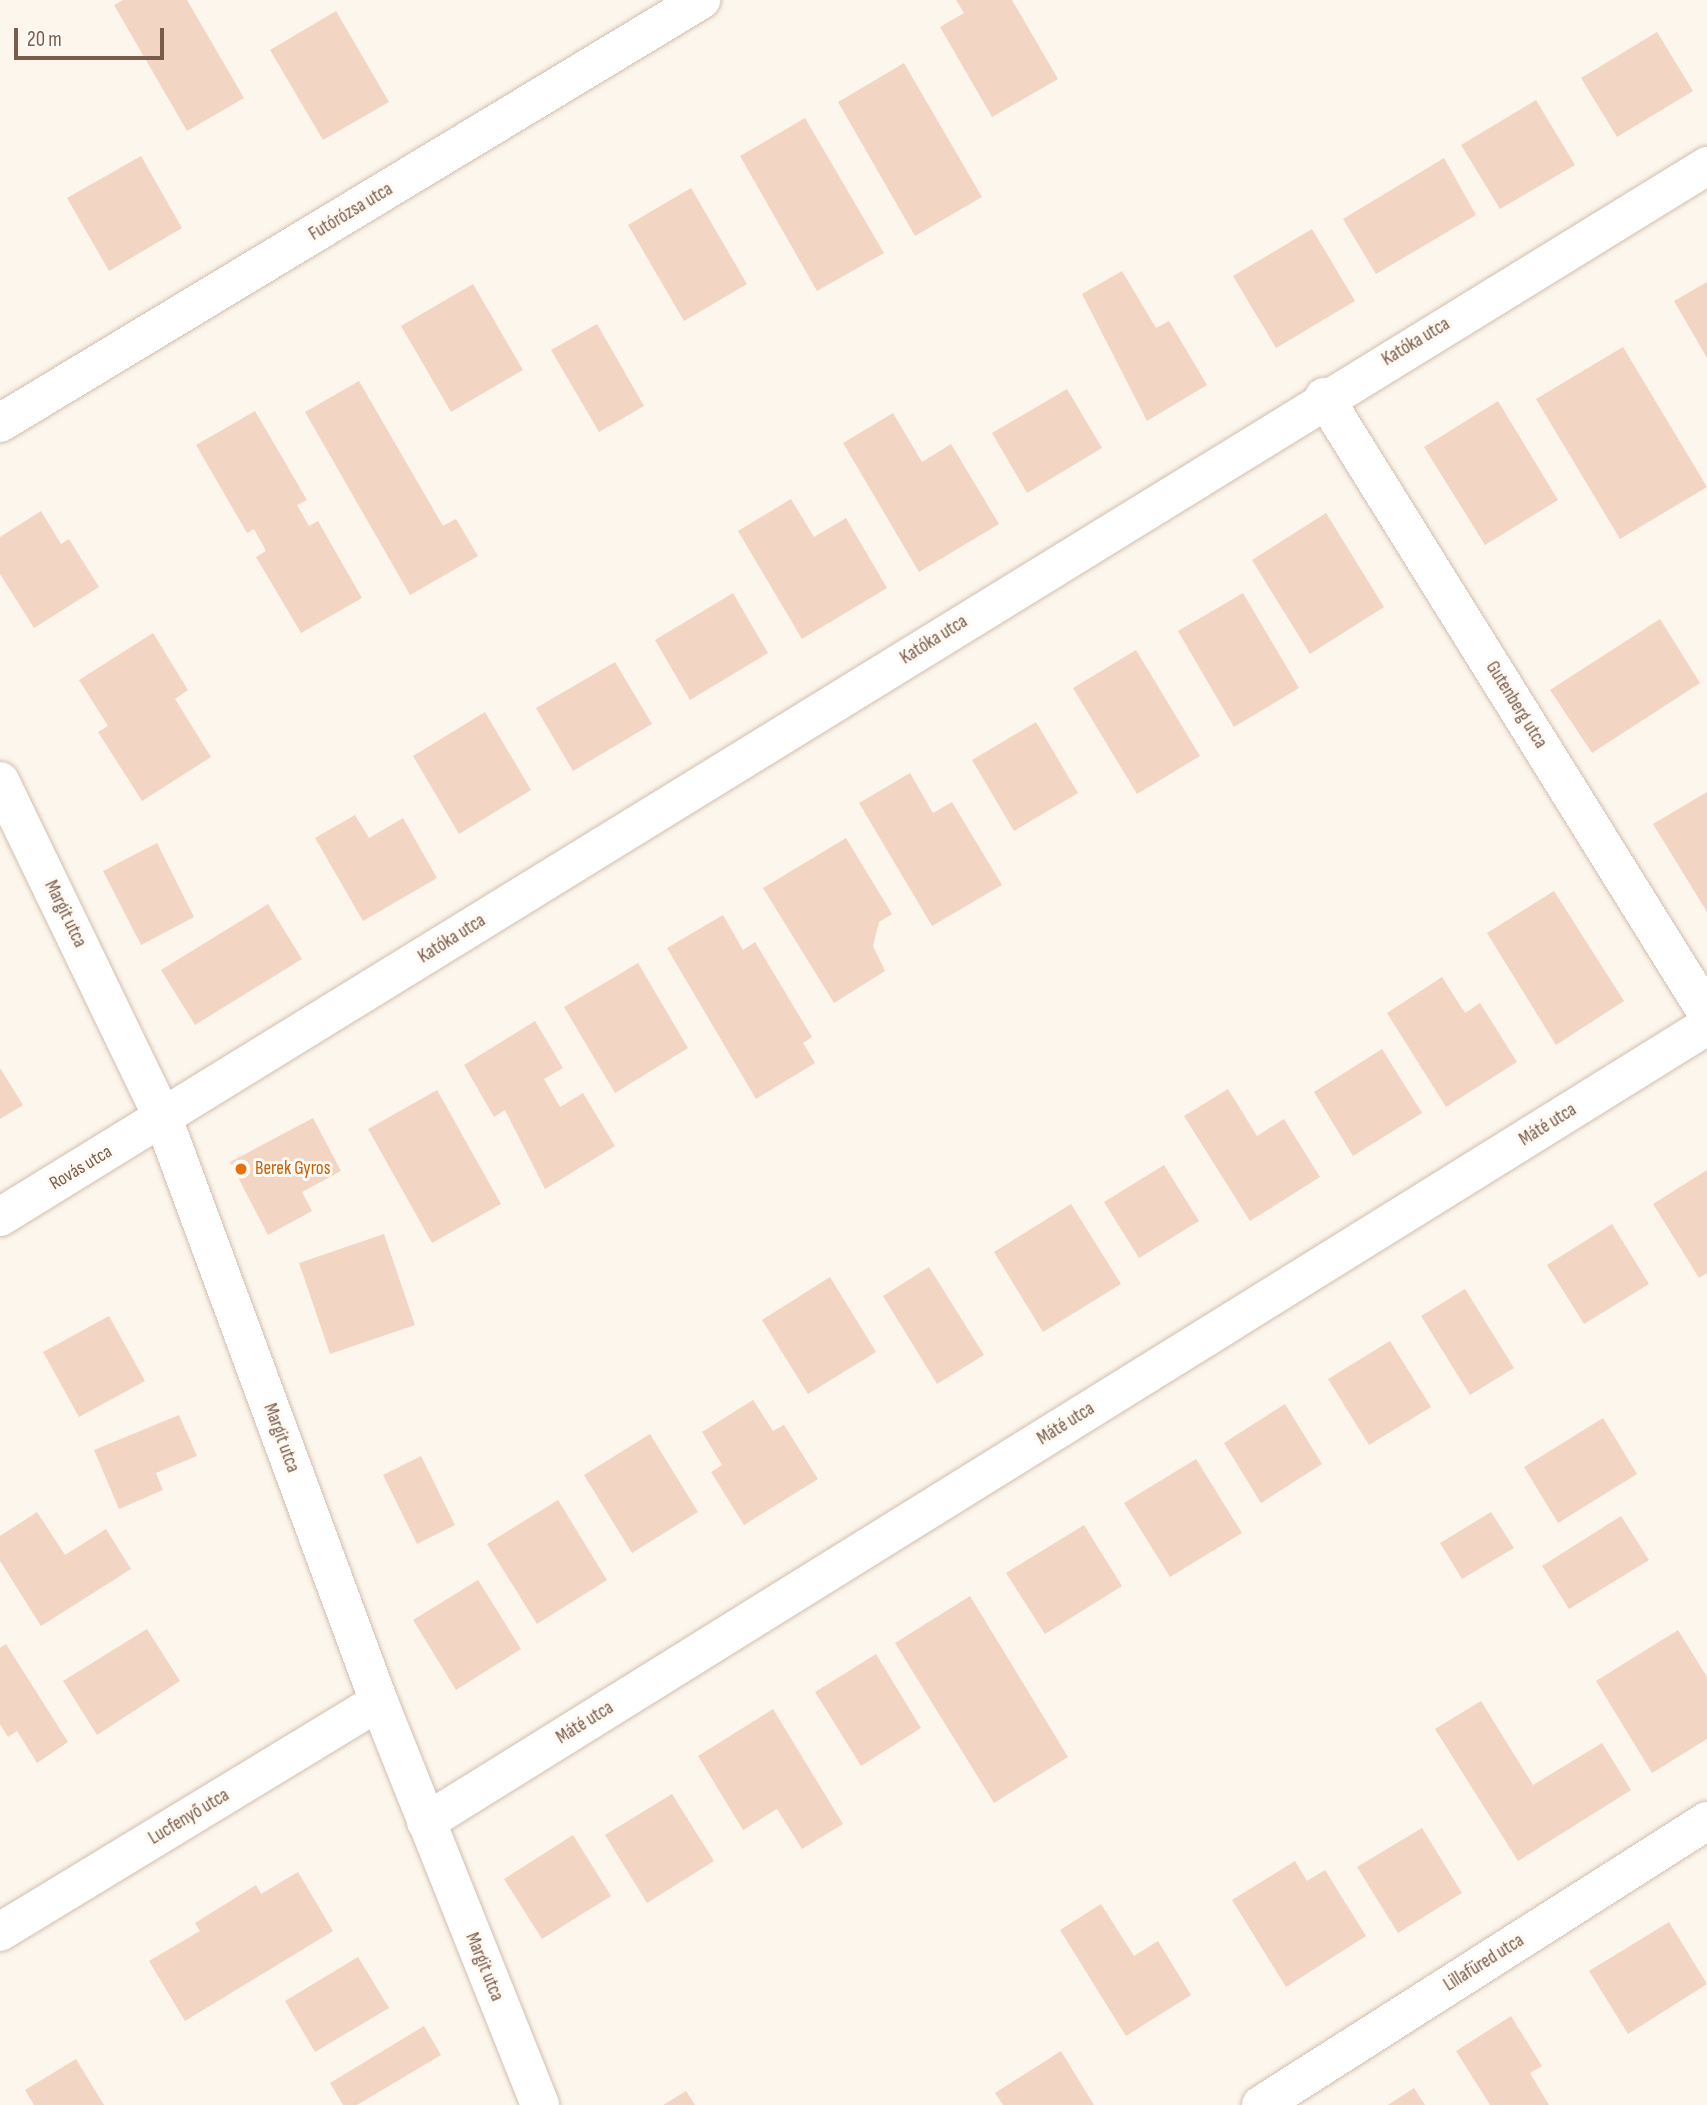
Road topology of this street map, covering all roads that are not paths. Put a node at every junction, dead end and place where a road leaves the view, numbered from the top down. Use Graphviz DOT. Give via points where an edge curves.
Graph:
graph roads {
  1 [pos="701,0"];
  2 [pos="1707,166"];
  3 [pos="1324,397"];
  4 [pos="0,424"];
  5 [pos="0,781"];
  6 [pos="1707,1013"];
  7 [pos="1707,1026"];
  8 [pos="163,1118"];
  9 [pos="0,1217"];
  10 [pos="379,1702"];
  11 [pos="1707,1821"];
  12 [pos="426,1822"];
  13 [pos="0,1932"];
  14 [pos="540,2105"];
  15 [pos="1261,2105"];
  1 -- 4 [label="street, Futórózsa utca"];
  2 -- 3 [label="street, Katóka utca"];
  3 -- 6 [label="street, Gutenberg utca"];
  3 -- 8 [label="street, Katóka utca"];
  5 -- 8 [label="street, Margit utca"];
  7 -- 12 [label="street, Máté utca"];
  8 -- 9 [label="street, Rovás utca"];
  8 -- 10 [label="street, Margit utca"];
  10 -- 12 [label="street, Margit utca"];
  10 -- 13 [label="street, Lucfenyő utca"];
  11 -- 15 [label="street, Lillafüred utca"];
  12 -- 14 [label="street, Margit utca"];
}
